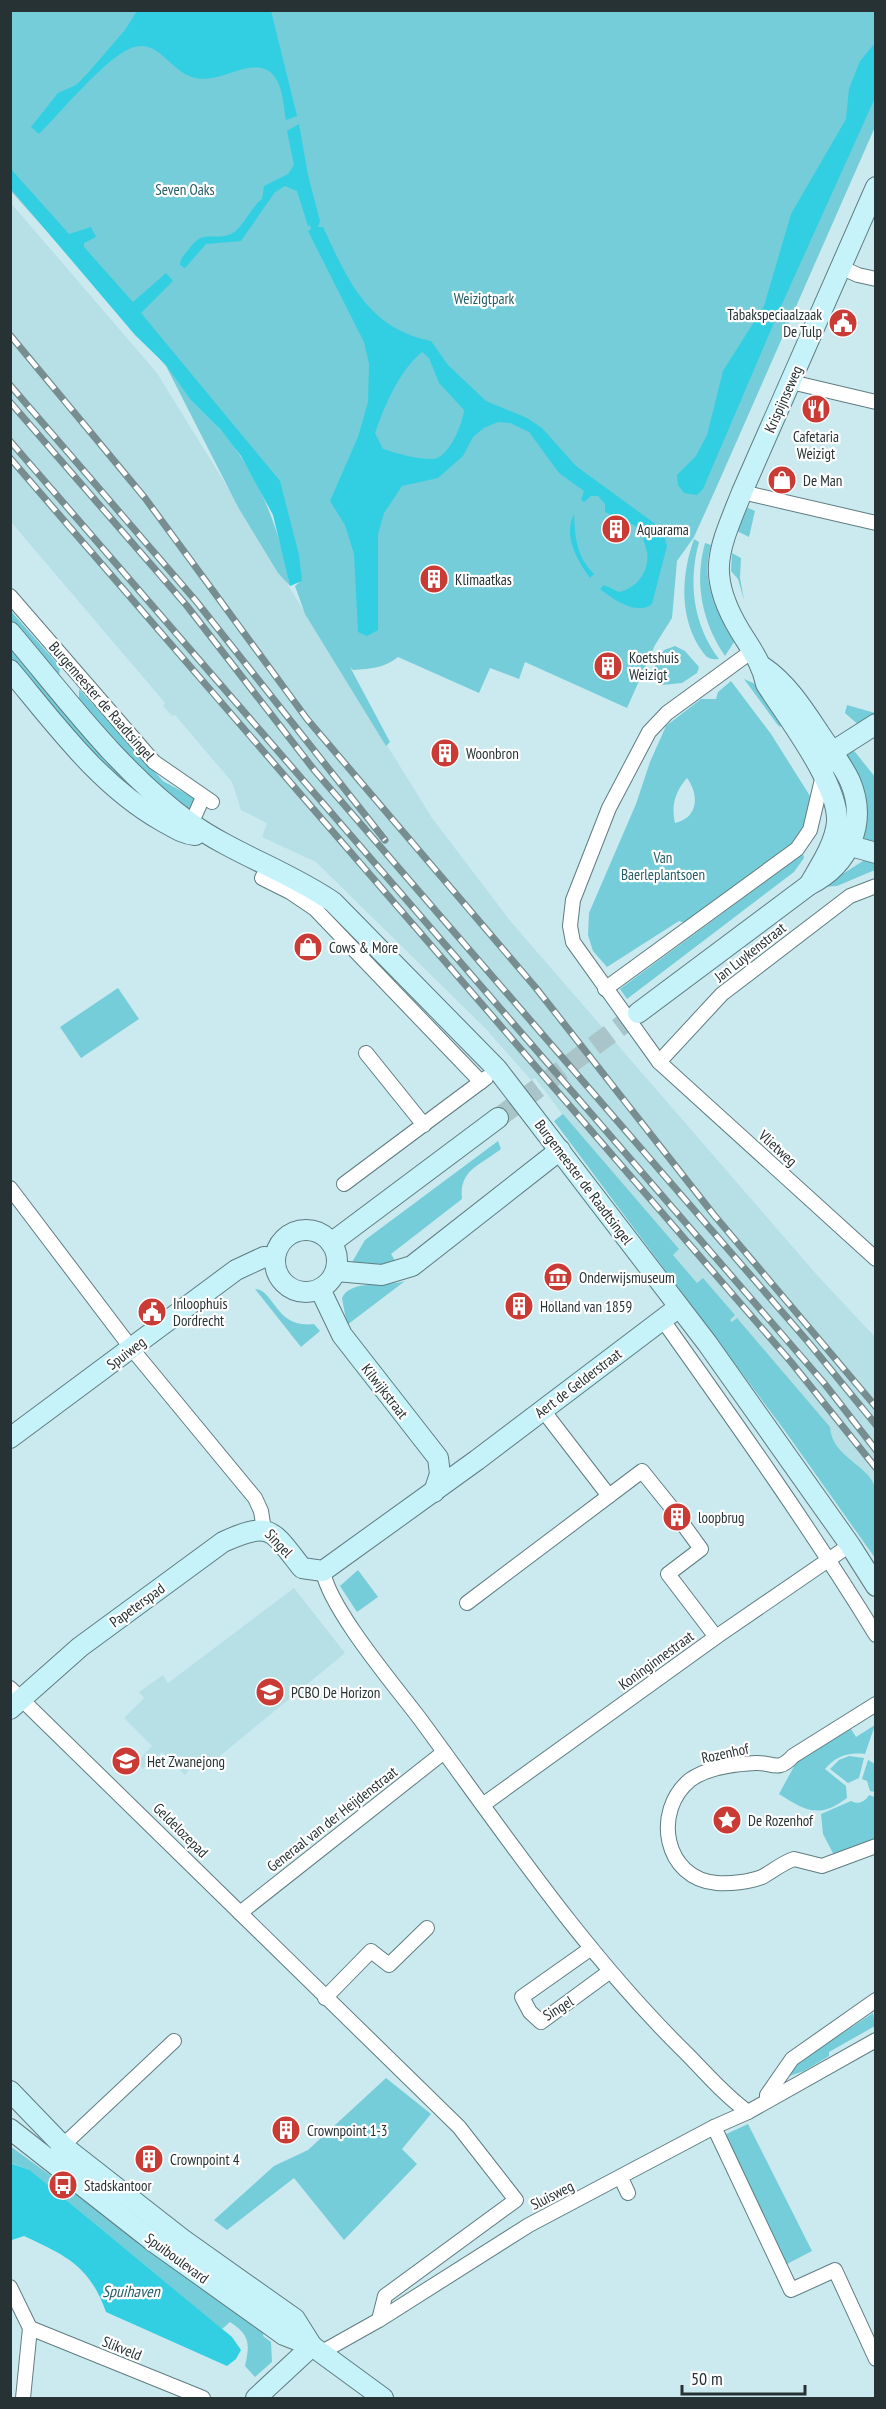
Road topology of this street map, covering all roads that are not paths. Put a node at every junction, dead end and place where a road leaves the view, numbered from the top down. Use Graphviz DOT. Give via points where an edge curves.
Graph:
graph roads {
  1 [pos="876,187"];
  2 [pos="840,267"];
  3 [pos="876,279"];
  4 [pos="792,382"];
  5 [pos="876,402"];
  6 [pos="742,492"];
  7 [pos="876,523"];
  8 [pos="10,596"];
  9 [pos="10,632"];
  10 [pos="757,659"];
  11 [pos="10,670"];
  12 [pos="876,724"];
  13 [pos="832,752"];
  14 [pos="823,775"];
  15 [pos="189,829"];
  16 [pos="851,846"];
  17 [pos="876,853"];
  18 [pos="266,872"];
  19 [pos="809,885"];
  20 [pos="876,886"];
  21 [pos="605,989"];
  22 [pos="638,1013"];
  23 [pos="366,1053"];
  24 [pos="659,1062"];
  25 [pos="496,1069"];
  26 [pos="481,1082"];
  27 [pos="498,1118"];
  28 [pos="424,1125"];
  29 [pos="560,1150"];
  30 [pos="344,1184"];
  31 [pos="10,1188"];
  32 [pos="331,1243"];
  33 [pos="875,1257"];
  34 [pos="275,1258"];
  35 [pos="336,1271"];
  36 [pos="320,1289"];
  37 [pos="679,1307"];
  38 [pos="662,1319"];
  39 [pos="132,1348"];
  40 [pos="542,1409"];
  41 [pos="10,1438"];
  42 [pos="438,1458"];
  43 [pos="477,1460"];
  44 [pos="434,1492"];
  45 [pos="609,1496"];
  46 [pos="264,1530"];
  47 [pos="850,1545"];
  48 [pos="825,1563"];
  49 [pos="323,1571"];
  50 [pos="876,1586"];
  51 [pos="467,1603"];
  52 [pos="876,1635"];
  53 [pos="716,1637"];
  54 [pos="14,1699"];
  55 [pos="876,1704"];
  56 [pos="444,1752"];
  57 [pos="484,1804"];
  58 [pos="876,1846"];
  59 [pos="240,1913"];
  60 [pos="427,1928"];
  61 [pos="590,1949"];
  62 [pos="609,1972"];
  63 [pos="325,1998"];
  64 [pos="876,2000"];
  65 [pos="876,2040"];
  66 [pos="174,2041"];
  67 [pos="10,2091"];
  68 [pos="767,2102"];
  69 [pos="748,2112"];
  70 [pos="714,2127"];
  71 [pos="10,2129"];
  72 [pos="63,2146"];
  73 [pos="48,2160"];
  74 [pos="621,2178"];
  75 [pos="628,2193"];
  76 [pos="516,2200"];
  77 [pos="10,2287"];
  78 [pos="379,2320"];
  79 [pos="30,2328"];
  80 [pos="317,2349"];
  81 [pos="876,2359"];
  82 [pos="21,2397"];
  83 [pos="203,2398"];
  84 [pos="256,2398"];
  85 [pos="383,2398"];
  1 -- 2 [label="main road, Krispijnseweg"];
  2 -- 3 [label="street"];
  2 -- 4 [label="main road, Krispijnseweg"];
  4 -- 5 [label="street"];
  4 -- 6 [label="main road, Krispijnseweg"];
  6 -- 7 [label="street"];
  6 -- 10 [label="main road, Krispijnseweg" via="717,565 720,589 730,615"];
  8 -- 15 [label="street, Burgemeester de Raadtsingel" via="154,762 207,800"];
  9 -- 15 [label="main road, Burgemeester de Raadtsingel" via="110,750"];
  10 -- 13 [label="main road" via="778,677"];
  10 -- 14 [label="main road" via="766,684"];
  10 -- 21 [label="street" via="667,713 649,732 609,808 573,900 570,926 573,942"];
  11 -- 15 [label="main road, Burgemeester de Raadtsingel" via="92,767 144,810"];
  12 -- 13 [label="main road"];
  13 -- 14 [label="main road"];
  13 -- 16 [label="main road" via="855,796 857,823"];
  14 -- 19 [label="main road" via="834,800 837,822 831,845"];
  14 -- 21 [label="street" via="810,830 798,849"];
  15 -- 18 [label="main road, Burgemeester de Raadtsingel" via="214,838"];
  16 -- 17 [label="main road"];
  16 -- 19 [label="main road" via="831,872"];
  18 -- 25 [label="main road, Burgemeester de Raadtsingel" via="307,885 333,902"];
  18 -- 26 [label="street, Burgemeester de Raadtsingel" via="315,909"];
  19 -- 22 [label="main road"];
  20 -- 24 [label="street, Jan Luykenstraat" via="850,896 830,910 722,994"];
  21 -- 24 [label="street"];
  23 -- 28 [label="street"];
  24 -- 33 [label="street, Vlietweg"];
  25 -- 26 [label="street"];
  25 -- 29 [label="main road, Burgemeester de Raadtsingel"];
  26 -- 28 [label="street"];
  27 -- 32 [label="main road"];
  28 -- 30 [label="street"];
  29 -- 35 [label="main road" via="412,1266 382,1275"];
  29 -- 37 [label="main road, Burgemeester de Raadtsingel"];
  31 -- 39 [label="street, Singel"];
  32 -- 34 [label="main road" via="317,1232 295,1232 281,1242"];
  32 -- 35 [label="main road" via="336,1253"];
  34 -- 36 [label="main road" via="276,1271 288,1287 301,1292"];
  34 -- 39 [label="main road, Spuiweg" via="264,1257 236,1270"];
  35 -- 36 [label="main road"];
  36 -- 42 [label="main road, Kilwijkstraat" via="342,1335"];
  37 -- 38 [label="main road, Aert de Gelderstraat"];
  37 -- 47 [label="main road, Burgemeester de Raadtsingel"];
  38 -- 40 [label="main road, Aert de Gelderstraat"];
  38 -- 48 [label="street"];
  39 -- 41 [label="main road, Spuiweg"];
  39 -- 46 [label="street, Singel" via="255,1498"];
  40 -- 43 [label="main road, Aert de Gelderstraat"];
  40 -- 45 [label="street"];
  42 -- 43 [label="main road"];
  42 -- 44 [label="main road" via="440,1474"];
  43 -- 44 [label="main road, Aert de Gelderstraat"];
  44 -- 49 [label="main road, Aert de Gelderstraat"];
  45 -- 51 [label="street"];
  45 -- 53 [label="street" via="642,1471 678,1516 701,1549 668,1574"];
  46 -- 49 [label="main road, Singel" via="284,1544 302,1568"];
  46 -- 54 [label="main road, Papeterspad" via="250,1530 223,1542"];
  47 -- 48 [label="street, Koninginnestraat"];
  47 -- 50 [label="main road, Burgemeester de Raadtsingel"];
  48 -- 52 [label="street"];
  48 -- 53 [label="street, Koninginnestraat"];
  49 -- 56 [label="street" via="330,1593"];
  53 -- 57 [label="street, Koninginnestraat"];
  54 -- 59 [label="street, Geldelozepad" via="137,1809"];
  55 -- 58 [label="street, Rozenhof" via="779,1766 759,1762 706,1771 672,1802 667,1831 676,1862 694,1877 716,1883 762,1877 794,1859 822,1866"];
  56 -- 57 [label="street"];
  56 -- 59 [label="street, Generaal van der Heijdenstraat"];
  57 -- 61 [label="street"];
  59 -- 63 [label="street, Geldelozepad"];
  60 -- 63 [label="street" via="389,1965 371,1951"];
  61 -- 62 [label="street"];
  61 -- 62 [label="street, Singel" via="522,1997 530,2012 541,2022"];
  62 -- 69 [label="street"];
  63 -- 76 [label="street, Geldelozepad" via="459,2127"];
  64 -- 68 [label="street" via="792,2059 767,2095"];
  65 -- 68 [label="street, Sluisweg"];
  66 -- 72 [label="street"];
  67 -- 72 [label="main road, Spuiboulevard"];
  68 -- 69 [label="street, Sluisweg"];
  69 -- 70 [label="street, Sluisweg"];
  70 -- 74 [label="street, Sluisweg"];
  70 -- 81 [label="street" via="791,2290 836,2270"];
  71 -- 73 [label="main road, Spuiboulevard"];
  72 -- 73 [label="street"];
  72 -- 80 [label="main road, Spuiboulevard" via="182,2239 295,2319"];
  73 -- 80 [label="main road, Spuiboulevard" via="284,2335"];
  74 -- 75 [label="street"];
  74 -- 78 [label="street, Sluisweg" via="529,2225"];
  76 -- 78 [label="street, Sluisweg" via="385,2296"];
  77 -- 79 [label="street"];
  78 -- 80 [label="street, Sluisweg"];
  79 -- 82 [label="street"];
  79 -- 83 [label="street, Slikveld"];
  80 -- 84 [label="main road"];
  80 -- 85 [label="main road"];
}
